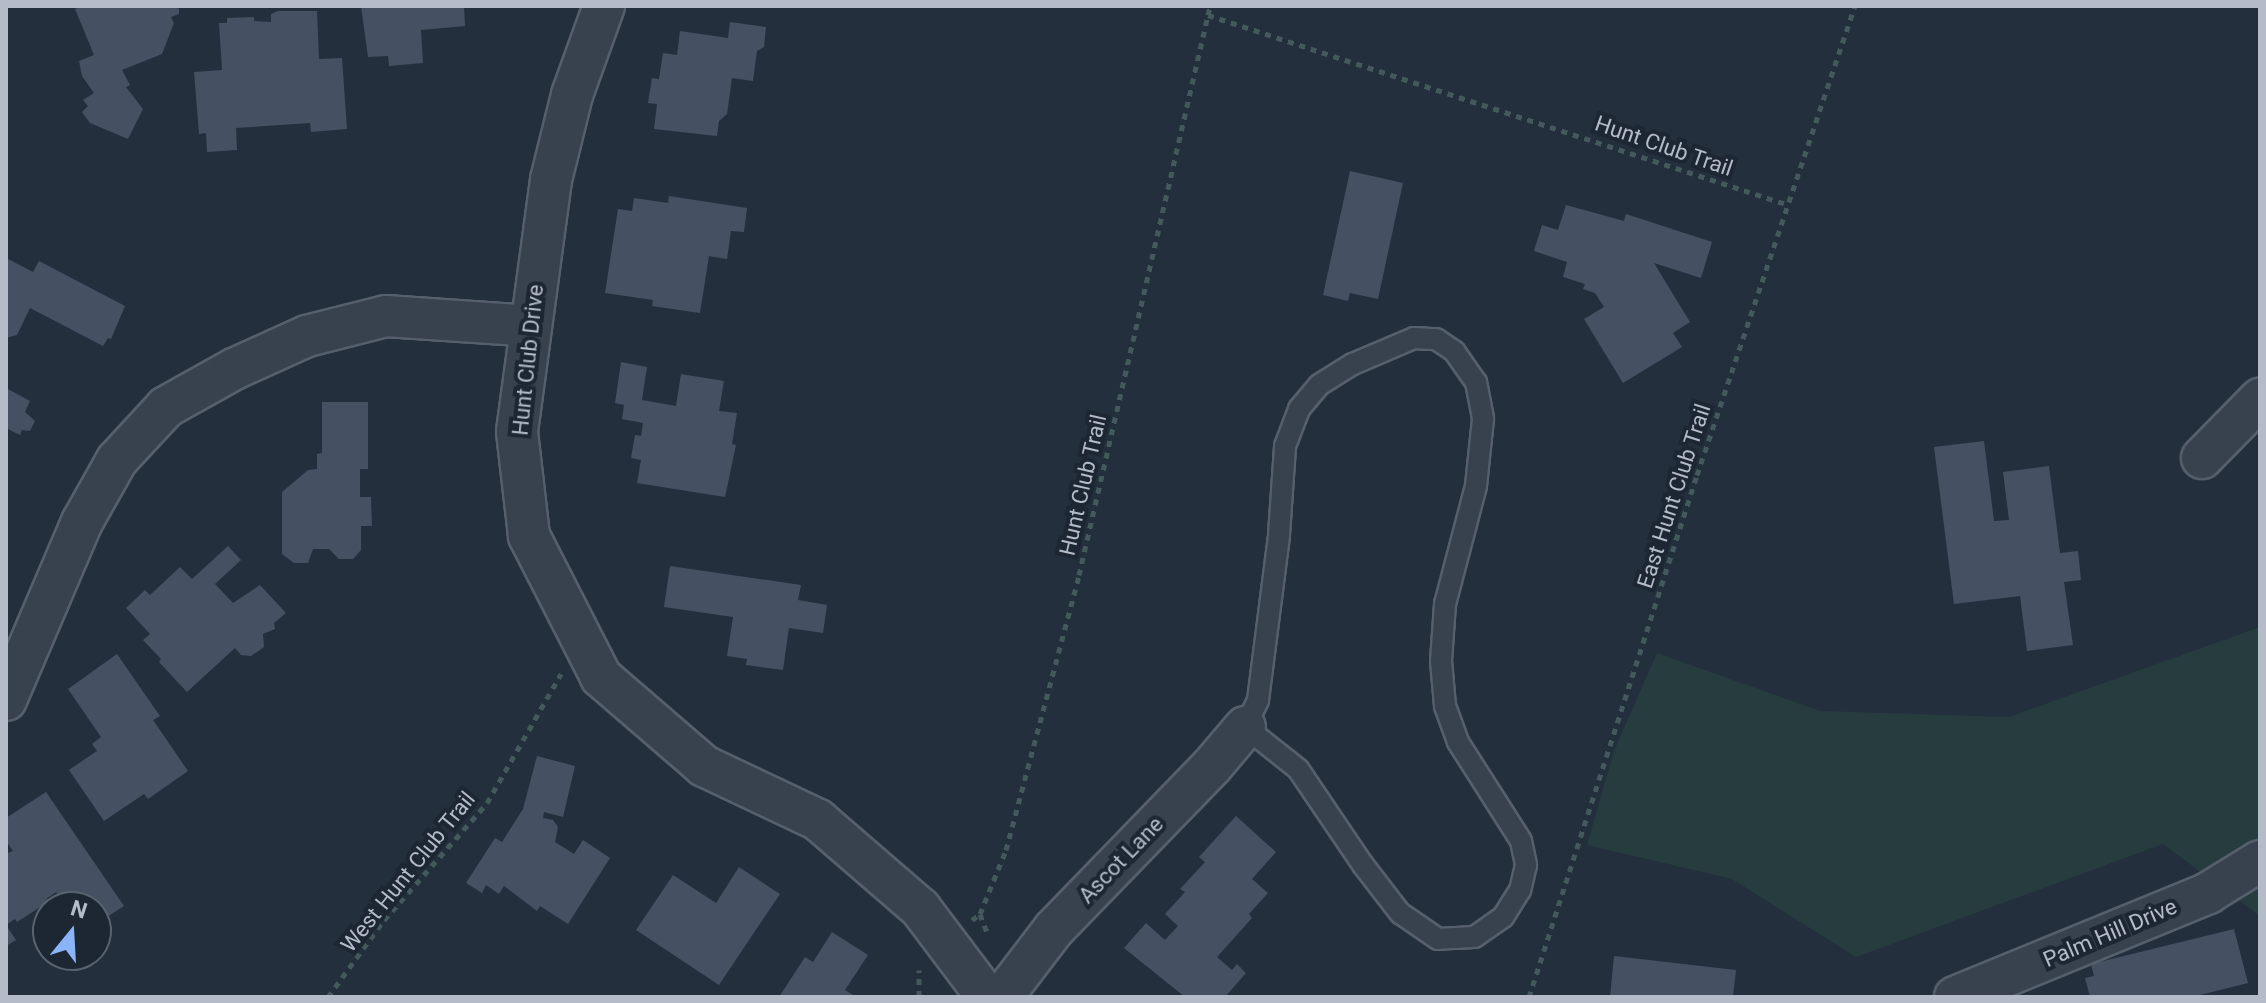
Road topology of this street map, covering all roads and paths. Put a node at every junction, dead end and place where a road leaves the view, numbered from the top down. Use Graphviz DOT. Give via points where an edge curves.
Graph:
graph roads {
  1 [pos="604,6"];
  2 [pos="1210,6"];
  3 [pos="1855,6"];
  4 [pos="1208,15"];
  5 [pos="1789,205"];
  6 [pos="531,326"];
  7 [pos="2260,399"];
  8 [pos="2202,458"];
  9 [pos="583,641"];
  10 [pos="6,700"];
  11 [pos="1245,727"];
  12 [pos="2260,861"];
  13 [pos="946,942"];
  14 [pos="328,997"];
  15 [pos="987,997"];
  16 [pos="1002,997"];
  17 [pos="1529,997"];
  18 [pos="1955,997"];
  1 -- 6 [label="street, Hunt Club Drive" via="572,95 551,180"];
  2 -- 4 [label="path, Hunt Club Trail"];
  3 -- 5 [label="path, East Hunt Club Trail"];
  4 -- 5 [label="path, Hunt Club Trail"];
  4 -- 13 [label="path, Hunt Club Trail" via="1079,575 1006,850 980,914"];
  5 -- 17 [label="path, East Hunt Club Trail"];
  6 -- 9 [label="street, Hunt Club Drive" via="517,432 529,536"];
  6 -- 10 [label="street" via="386,316 307,336 166,407 117,460 82,522"];
  7 -- 8 [label="street"];
  9 -- 13 [label="street, Hunt Club Drive" via="601,677 704,766 818,820 920,908"];
  9 -- 14 [label="path, West Hunt Club Trail" via="536,712 487,803 384,920"];
  11 -- 11 [label="lane" via="1258,700 1285,446 1299,409 1319,385 1353,364 1414,338 1436,339 1454,351 1476,382 1483,419 1476,486 1445,604 1441,661 1445,706 1458,742 1521,841 1526,865 1520,890 1503,917 1474,937 1438,939 1400,913 1298,769"];
  11 -- 16 [label="street, Ascot Lane" via="1054,929"];
  12 -- 18 [label="street, Palm Hill Drive" via="2208,893"];
  13 -- 15 [label="street, Hunt Club Drive"];
}
